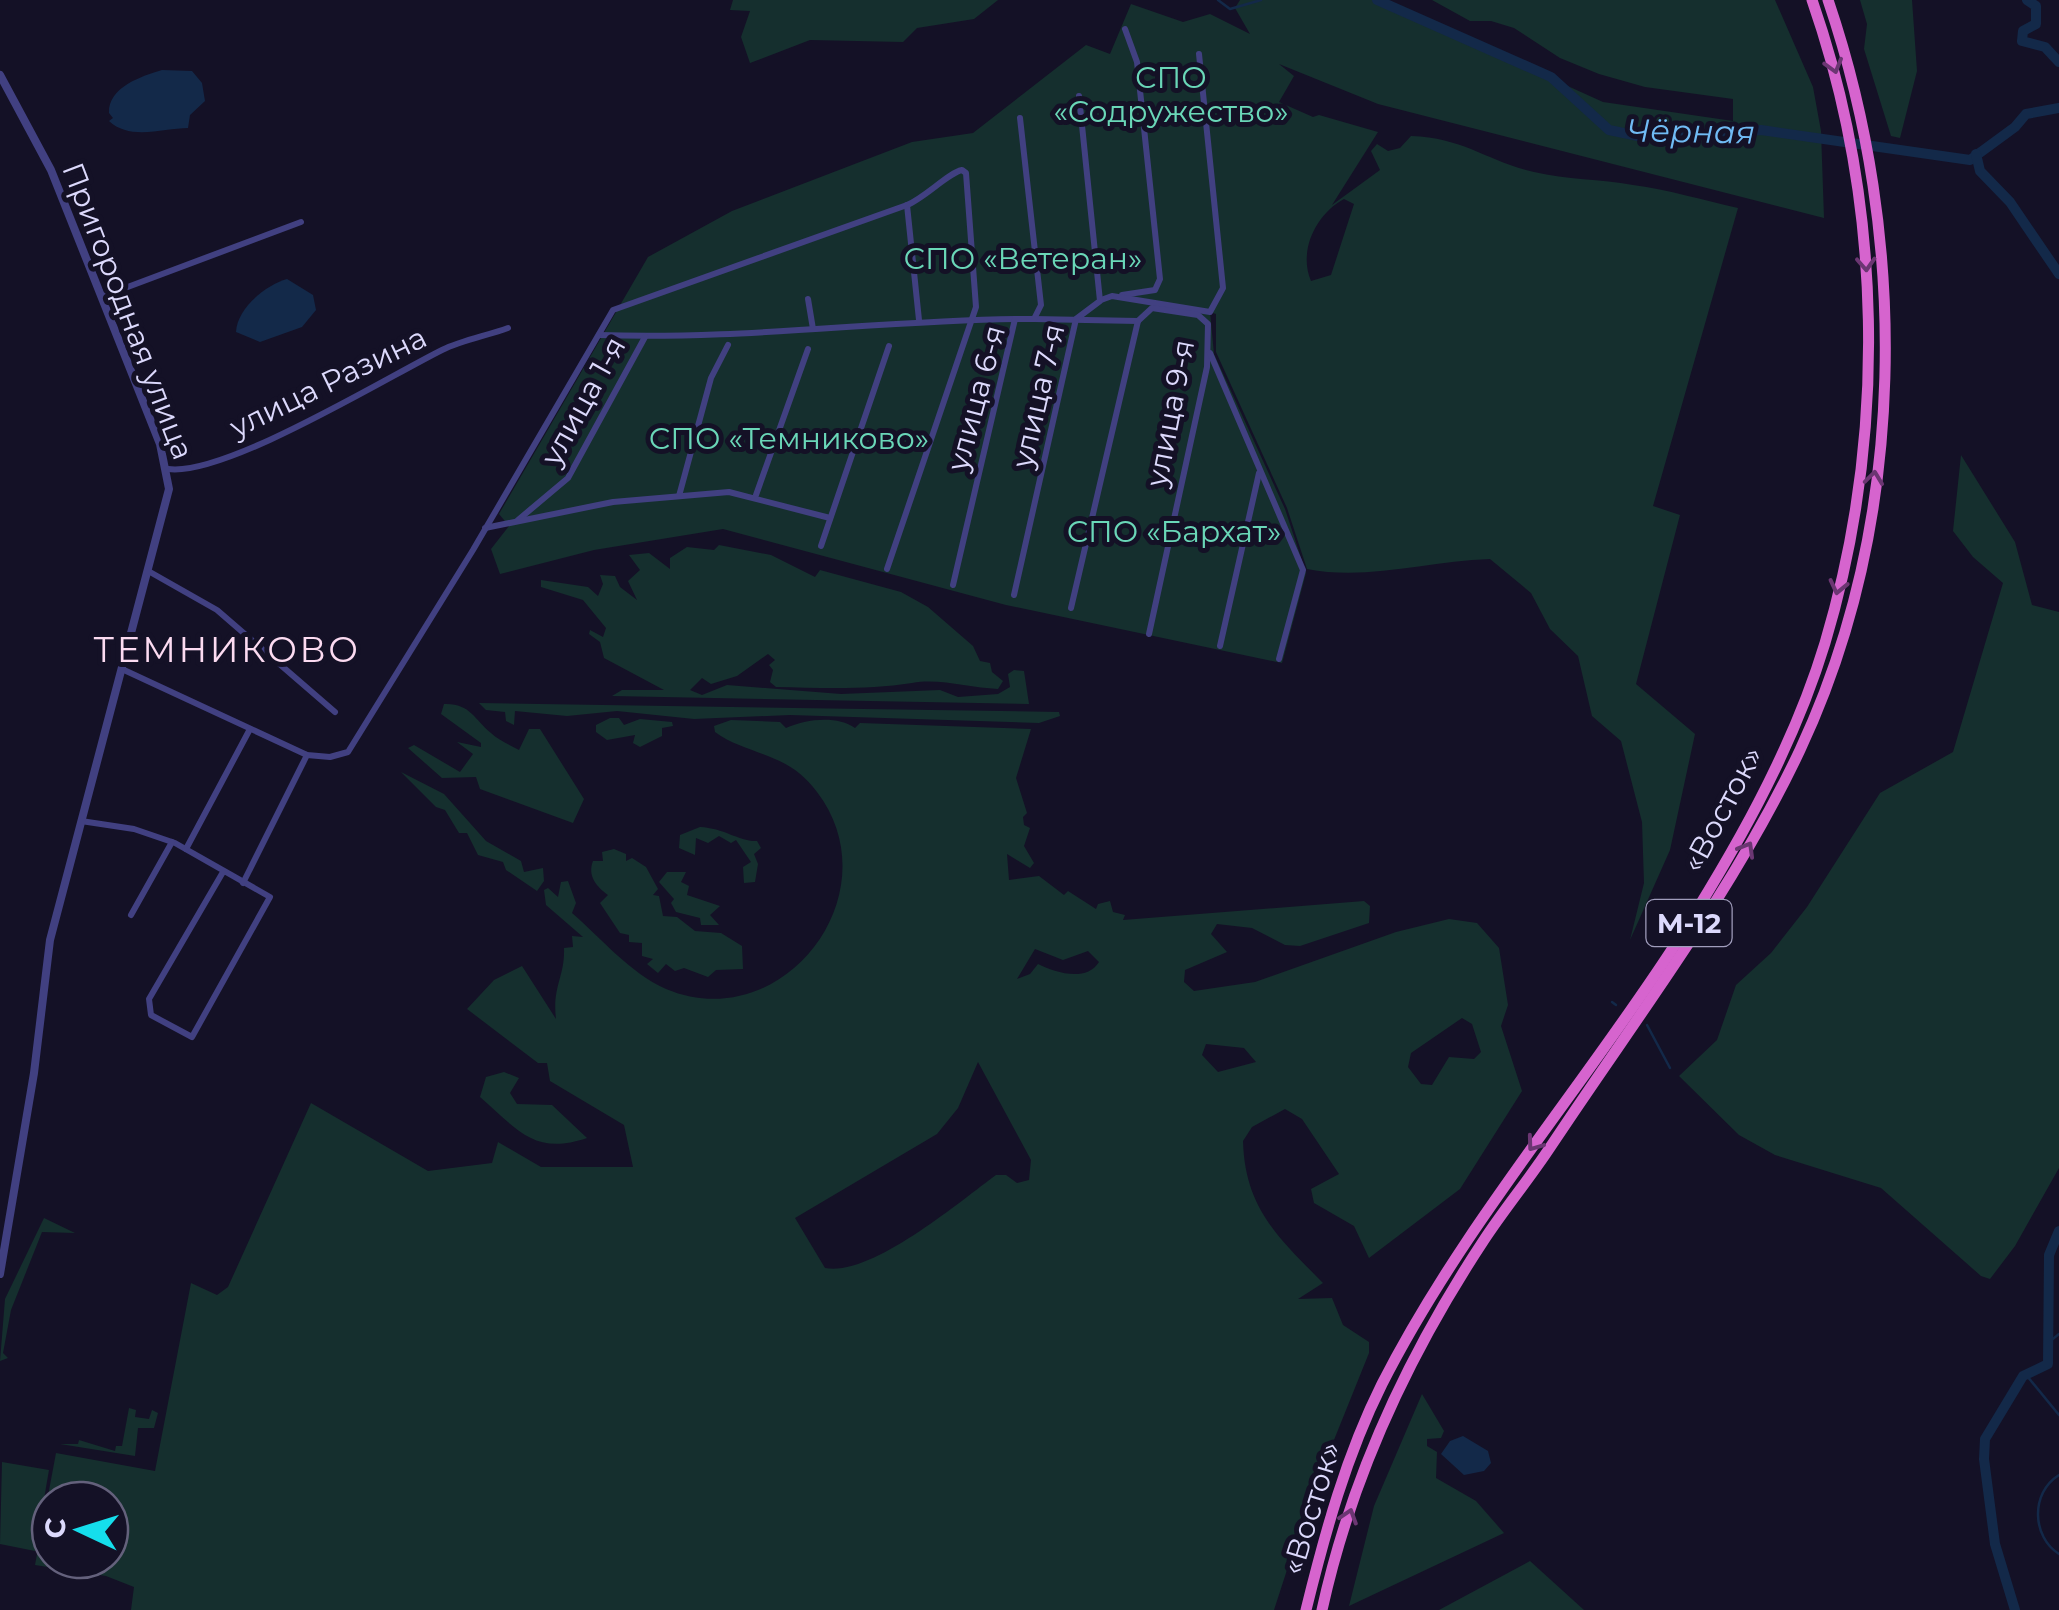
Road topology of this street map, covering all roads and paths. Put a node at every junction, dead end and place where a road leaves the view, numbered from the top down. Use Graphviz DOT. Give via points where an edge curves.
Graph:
graph roads {
  1 [pos="1812,0"];
  2 [pos="1828,0"];
  3 [pos="1125,30"];
  4 [pos="1198,54"];
  5 [pos="0,75"];
  6 [pos="1079,96"];
  7 [pos="1020,118"];
  8 [pos="907,205"];
  9 [pos="301,222"];
  10 [pos="1112,296"];
  11 [pos="100,298"];
  12 [pos="808,298"];
  13 [pos="1100,300"];
  14 [pos="1208,315"];
  15 [pos="1015,319"];
  16 [pos="1034,319"];
  17 [pos="1076,319"];
  18 [pos="919,320"];
  19 [pos="972,320"];
  20 [pos="1138,322"];
  21 [pos="508,328"];
  22 [pos="814,329"];
  23 [pos="599,335"];
  24 [pos="644,337"];
  25 [pos="728,345"];
  26 [pos="890,346"];
  27 [pos="808,349"];
  28 [pos="1209,352"];
  29 [pos="168,469"];
  30 [pos="1260,473"];
  31 [pos="679,496"];
  32 [pos="756,496"];
  33 [pos="830,518"];
  34 [pos="513,524"];
  35 [pos="485,528"];
  36 [pos="822,546"];
  37 [pos="886,569"];
  38 [pos="150,572"];
  39 [pos="953,585"];
  40 [pos="1014,595"];
  41 [pos="1071,608"];
  42 [pos="1149,634"];
  43 [pos="1220,646"];
  44 [pos="1280,659"];
  45 [pos="124,670"];
  46 [pos="335,712"];
  47 [pos="250,728"];
  48 [pos="307,755"];
  49 [pos="81,821"];
  50 [pos="172,842"];
  51 [pos="186,849"];
  52 [pos="222,872"];
  53 [pos="243,883"];
  54 [pos="132,915"];
  55 [pos="0,1274"];
  56 [pos="1306,1610"];
  57 [pos="1322,1610"];
  1 -- 56 [label="highway, «Восток» / М-12, one-way" via="1850,133 1866,259 1866,412 1825,644 1764,789 1697,910 1478,1224 1382,1384 1339,1490"];
  57 -- 2 [label="highway, «Восток» / М-12, one-way" via="1386,1416 1444,1304 1706,919 1778,793 1822,697 1855,588 1876,470 1885,308 1872,168"];
  3 -- 10 [label="street" via="1136,62 1160,279 1155,290"];
  4 -- 14 [label="street, улица 9-я" via="1224,280"];
  5 -- 11 [label="street, Пригородная улица" via="44,152"];
  6 -- 13 [label="street, улица 7-я"];
  7 -- 16 [label="street, улица 6-я" via="1041,296"];
  8 -- 18 [label="street"];
  8 -- 19 [label="street" via="958,169 966,173 977,298"];
  8 -- 23 [label="street" via="613,310"];
  9 -- 11 [label="street"];
  10 -- 13 [label="street"];
  10 -- 14 [label="street"];
  11 -- 29 [label="street, Пригородная улица"];
  12 -- 22 [label="street"];
  13 -- 17 [label="street, улица 7-я"];
  14 -- 20 [label="street" via="1152,308"];
  14 -- 28 [label="street, улица 9-я"];
  15 -- 16 [label="street, улица 6-я"];
  15 -- 19 [label="street"];
  15 -- 39 [label="street, улица 6-я"];
  16 -- 17 [label="street"];
  17 -- 20 [label="street"];
  17 -- 40 [label="street, улица 7-я"];
  18 -- 19 [label="street"];
  18 -- 22 [label="street"];
  19 -- 37 [label="street"];
  20 -- 41 [label="street"];
  21 -- 29 [label="street, улица Разина" via="441,350 210,464"];
  22 -- 24 [label="street"];
  23 -- 24 [label="street"];
  23 -- 35 [label="street"];
  24 -- 34 [label="street, улица 1-я" via="568,478"];
  25 -- 31 [label="street" via="711,378"];
  26 -- 33 [label="street"];
  27 -- 32 [label="street"];
  28 -- 30 [label="street"];
  28 -- 42 [label="street, улица 9-я"];
  29 -- 38 [label="street, Пригородная улица" via="168,506"];
  30 -- 43 [label="street"];
  30 -- 44 [label="street" via="1303,570"];
  31 -- 32 [label="street"];
  31 -- 34 [label="street" via="613,502"];
  32 -- 33 [label="street"];
  33 -- 36 [label="street"];
  34 -- 35 [label="street"];
  35 -- 48 [label="street" via="350,750"];
  38 -- 45 [label="street, Пригородная улица"];
  38 -- 46 [label="street" via="217,610"];
  45 -- 47 [label="street"];
  45 -- 49 [label="street, Пригородная улица"];
  47 -- 48 [label="street"];
  47 -- 51 [label="street"];
  48 -- 53 [label="street"];
  49 -- 50 [label="street"];
  49 -- 55 [label="street, Пригородная улица" via="50,940"];
  50 -- 51 [label="street"];
  50 -- 54 [label="street"];
  51 -- 52 [label="street"];
  52 -- 53 [label="street"];
  52 -- 53 [label="street" via="149,1000 151,1015 192,1038 271,900"];
}
